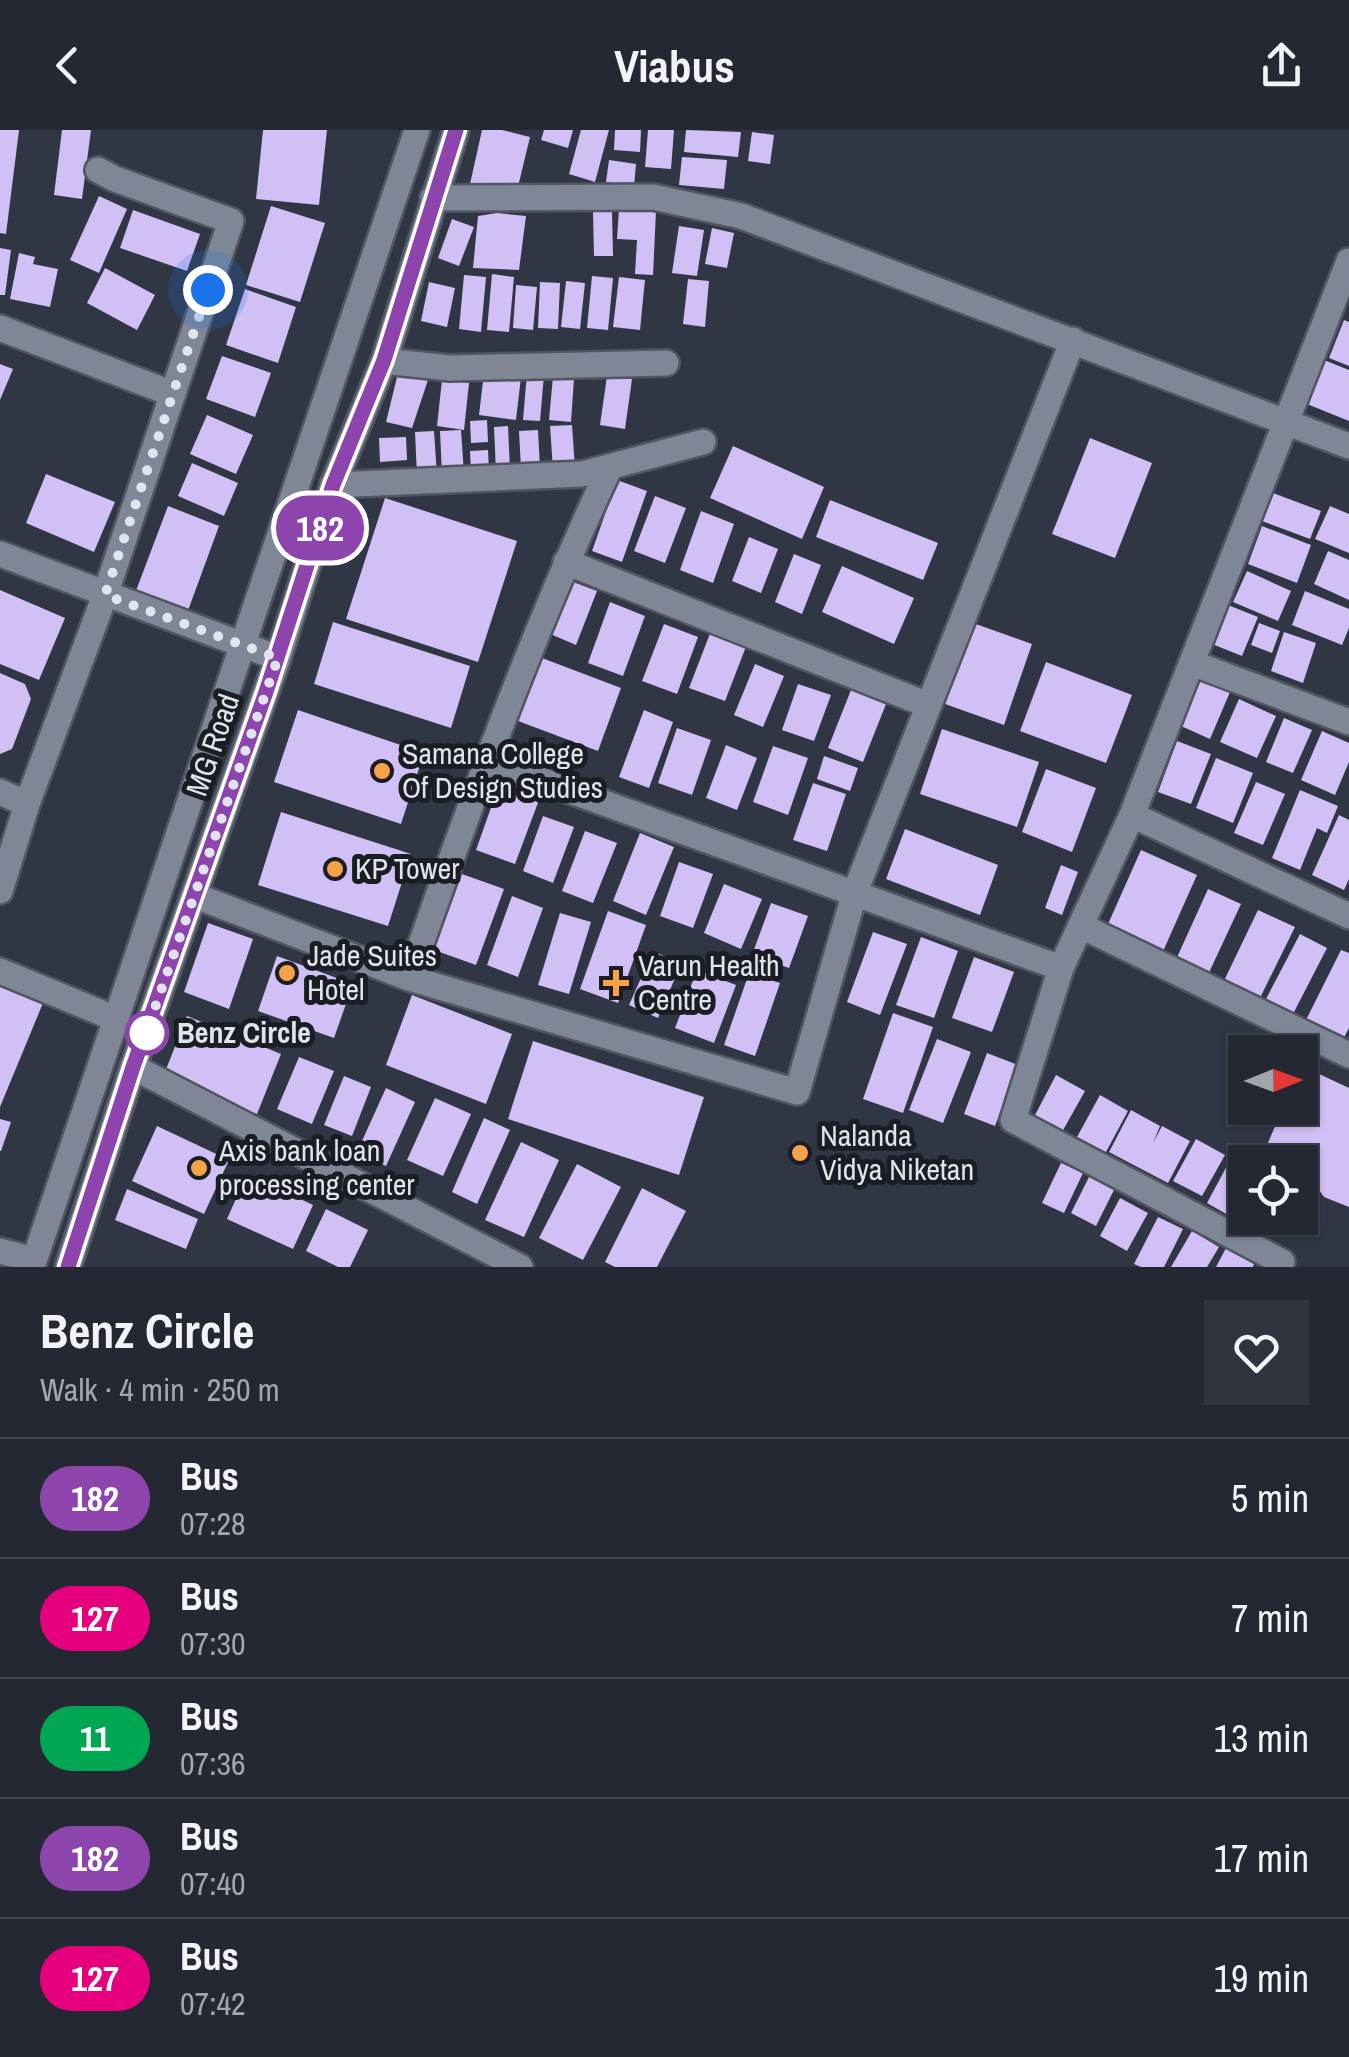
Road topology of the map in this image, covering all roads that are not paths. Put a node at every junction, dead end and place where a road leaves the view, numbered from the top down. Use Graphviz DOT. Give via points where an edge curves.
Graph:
graph roads {
  1 [pos="416,130"];
  2 [pos="456,130"];
  3 [pos="98,170"];
  4 [pos="434,198"];
  5 [pos="1349,261"];
  6 [pos="0,328"];
  7 [pos="1074,340"];
  8 [pos="384,360"];
  9 [pos="666,363"];
  10 [pos="173,394"];
  11 [pos="326,398"];
  12 [pos="364,410"];
  13 [pos="1286,421"];
  14 [pos="704,442"];
  15 [pos="1349,446"];
  16 [pos="610,467"];
  17 [pos="333,485"];
  18 [pos="0,554"];
  19 [pos="566,562"];
  20 [pos="105,595"];
  21 [pos="241,643"];
  22 [pos="278,658"];
  23 [pos="1192,663"];
  24 [pos="928,706"];
  25 [pos="1349,721"];
  26 [pos="485,760"];
  27 [pos="0,792"];
  28 [pos="27,804"];
  29 [pos="1132,815"];
  30 [pos="0,891"];
  31 [pos="855,892"];
  32 [pos="196,896"];
  33 [pos="1349,916"];
  34 [pos="1080,926"];
  35 [pos="1061,968"];
  36 [pos="0,972"];
  37 [pos="409,978"];
  38 [pos="114,1018"];
  39 [pos="1349,1056"];
  40 [pos="133,1067"];
  41 [pos="0,1252"];
  42 [pos="76,1254"];
  43 [pos="1282,1262"];
  44 [pos="33,1263"];
  45 [pos="68,1267"];
  46 [pos="520,1267"];
  1 -- 11 [label="street, MG Road"];
  2 -- 4 [label="street, MG Road"];
  3 -- 10 [label="street" via="232,221"];
  4 -- 7 [label="street" via="652,197 741,216"];
  4 -- 8 [label="street, MG Road"];
  5 -- 13 [label="street"];
  6 -- 10 [label="street"];
  7 -- 13 [label="street"];
  7 -- 24 [label="street"];
  8 -- 9 [label="street" via="450,368"];
  8 -- 12 [label="street, MG Road"];
  10 -- 20 [label="street"];
  11 -- 12 [label="street"];
  11 -- 21 [label="street, MG Road"];
  12 -- 17 [label="street, MG Road"];
  13 -- 15 [label="street"];
  13 -- 23 [label="street"];
  14 -- 16 [label="street"];
  16 -- 17 [label="street" via="582,474"];
  16 -- 19 [label="street"];
  17 -- 22 [label="street, MG Road"];
  18 -- 20 [label="street"];
  19 -- 24 [label="street"];
  19 -- 26 [label="street"];
  20 -- 21 [label="street"];
  20 -- 28 [label="street"];
  21 -- 22 [label="street"];
  21 -- 38 [label="street, MG Road"];
  22 -- 32 [label="street, MG Road"];
  23 -- 25 [label="street"];
  23 -- 29 [label="street"];
  24 -- 31 [label="street"];
  26 -- 31 [label="street"];
  26 -- 37 [label="street"];
  27 -- 28 [label="street"];
  28 -- 30 [label="street"];
  29 -- 33 [label="street"];
  29 -- 34 [label="street"];
  31 -- 35 [label="street"];
  31 -- 37 [label="street" via="797,1092"];
  32 -- 37 [label="street"];
  32 -- 40 [label="street, MG Road"];
  34 -- 35 [label="street"];
  34 -- 39 [label="street"];
  35 -- 43 [label="street" via="1013,1120"];
  36 -- 38 [label="street"];
  38 -- 44 [label="street, MG Road"];
  40 -- 42 [label="street, MG Road"];
  40 -- 46 [label="street"];
  41 -- 44 [label="street"];
  42 -- 45 [label="street, MG Road"];
}
